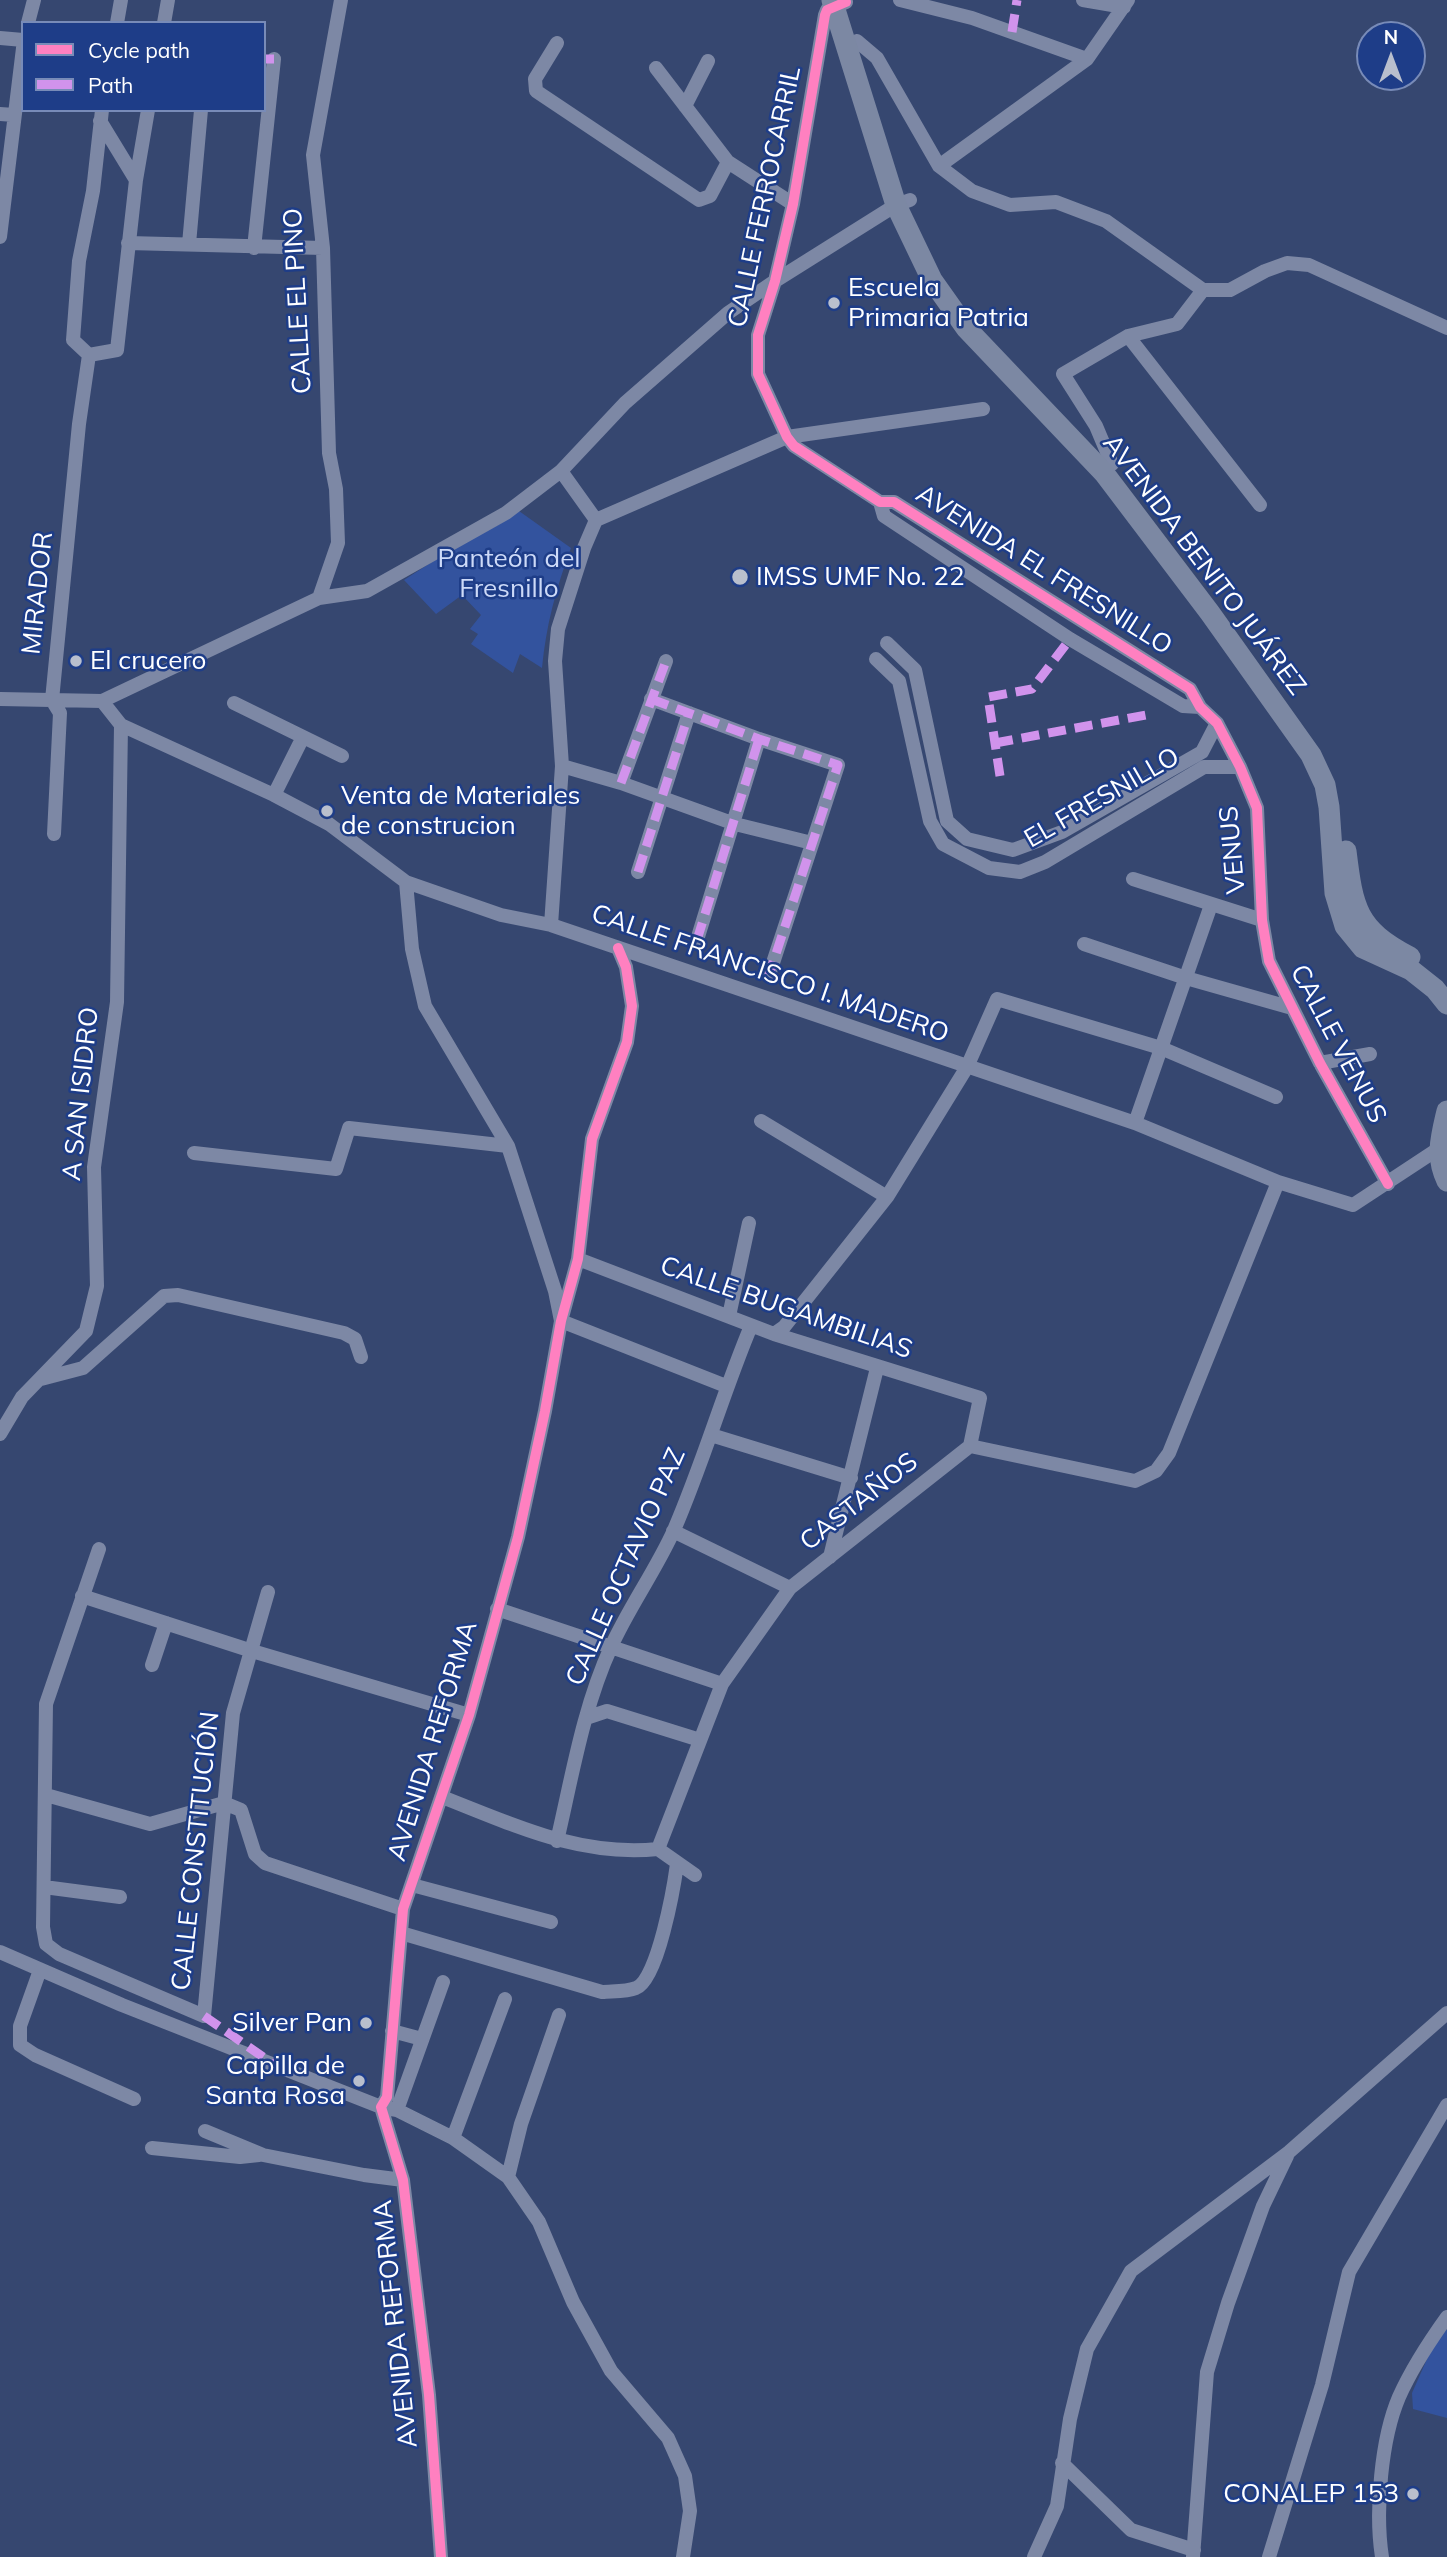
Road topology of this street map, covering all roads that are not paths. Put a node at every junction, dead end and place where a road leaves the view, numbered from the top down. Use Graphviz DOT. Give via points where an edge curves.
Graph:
graph roads {
  1 [pos="34,0"];
  2 [pos="121,0"];
  3 [pos="168,0"];
  4 [pos="341,0"];
  5 [pos="900,0"];
  6 [pos="1083,0"];
  7 [pos="839,2"];
  8 [pos="1126,4"];
  9 [pos="29,21"];
  10 [pos="117,21"];
  11 [pos="164,21"];
  12 [pos="0,38"];
  13 [pos="21,40"];
  14 [pos="857,41"];
  15 [pos="557,43"];
  16 [pos="21,56"];
  17 [pos="274,59"];
  18 [pos="1087,59"];
  19 [pos="708,61"];
  20 [pos="656,68"];
  21 [pos="685,106"];
  22 [pos="148,112"];
  23 [pos="201,112"];
  24 [pos="7,115"];
  25 [pos="101,116"];
  26 [pos="728,162"];
  27 [pos="939,166"];
  28 [pos="136,180"];
  29 [pos="3,190"];
  30 [pos="903,203"];
  31 [pos="793,204"];
  32 [pos="0,237"];
  33 [pos="128,243"];
  34 [pos="189,244"];
  35 [pos="254,248"];
  36 [pos="323,248"];
  37 [pos="775,281"];
  38 [pos="1203,290"];
  39 [pos="1447,328"];
  40 [pos="1128,336"];
  41 [pos="89,355"];
  42 [pos="983,409"];
  43 [pos="787,437"];
  44 [pos="1112,464"];
  45 [pos="561,471"];
  46 [pos="880,502"];
  47 [pos="1260,505"];
  48 [pos="596,520"];
  49 [pos="319,598"];
  50 [pos="887,643"];
  51 [pos="876,659"];
  52 [pos="666,661"];
  53 [pos="0,699"];
  54 [pos="651,699"];
  55 [pos="52,700"];
  56 [pos="102,701"];
  57 [pos="234,703"];
  58 [pos="1200,707"];
  59 [pos="689,713"];
  60 [pos="1217,723"];
  61 [pos="121,725"];
  62 [pos="303,737"];
  63 [pos="759,739"];
  64 [pos="1202,752"];
  65 [pos="342,756"];
  66 [pos="562,766"];
  67 [pos="1207,767"];
  68 [pos="1240,767"];
  69 [pos="621,783"];
  70 [pos="274,795"];
  71 [pos="661,797"];
  72 [pos="734,824"];
  73 [pos="956,829"];
  74 [pos="54,835"];
  75 [pos="812,843"];
  76 [pos="943,844"];
  77 [pos="638,872"];
  78 [pos="1133,879"];
  79 [pos="406,882"];
  80 [pos="1211,905"];
  81 [pos="1262,920"];
  82 [pos="551,925"];
  83 [pos="697,940"];
  84 [pos="1084,944"];
  85 [pos="618,948"];
  86 [pos="769,975"];
  87 [pos="1186,978"];
  88 [pos="1447,985"];
  89 [pos="1447,1003"];
  90 [pos="1292,1008"];
  91 [pos="1161,1048"];
  92 [pos="1370,1054"];
  93 [pos="1320,1063"];
  94 [pos="967,1068"];
  95 [pos="1276,1097"];
  96 [pos="1447,1111"];
  97 [pos="761,1121"];
  98 [pos="1135,1123"];
  99 [pos="1444,1145"];
  100 [pos="508,1146"];
  101 [pos="194,1153"];
  102 [pos="1447,1181"];
  103 [pos="1278,1182"];
  104 [pos="1388,1184"];
  105 [pos="887,1197"];
  106 [pos="749,1223"];
  107 [pos="578,1259"];
  108 [pos="729,1316"];
  109 [pos="561,1321"];
  110 [pos="751,1326"];
  111 [pos="774,1334"];
  112 [pos="362,1357"];
  113 [pos="877,1368"];
  114 [pos="40,1379"];
  115 [pos="726,1386"];
  116 [pos="0,1434"];
  117 [pos="711,1435"];
  118 [pos="970,1446"];
  119 [pos="851,1478"];
  120 [pos="673,1531"];
  121 [pos="99,1549"];
  122 [pos="830,1557"];
  123 [pos="790,1588"];
  124 [pos="268,1592"];
  125 [pos="82,1596"];
  126 [pos="497,1609"];
  127 [pos="166,1623"];
  128 [pos="611,1648"];
  129 [pos="252,1651"];
  130 [pos="152,1665"];
  131 [pos="722,1684"];
  132 [pos="469,1715"];
  133 [pos="586,1718"];
  134 [pos="700,1740"];
  135 [pos="46,1795"];
  136 [pos="442,1797"];
  137 [pos="224,1803"];
  138 [pos="557,1841"];
  139 [pos="658,1849"];
  140 [pos="677,1864"];
  141 [pos="695,1875"];
  142 [pos="412,1885"];
  143 [pos="44,1887"];
  144 [pos="120,1897"];
  145 [pos="403,1909"];
  146 [pos="551,1922"];
  147 [pos="401,1933"];
  148 [pos="0,1952"];
  149 [pos="40,1970"];
  150 [pos="443,1982"];
  151 [pos="131,1983"];
  152 [pos="505,1998"];
  153 [pos="122,2005"];
  154 [pos="1447,2013"];
  155 [pos="559,2015"];
  156 [pos="392,2031"];
  157 [pos="422,2039"];
  158 [pos="134,2099"];
  159 [pos="1447,2105"];
  160 [pos="382,2107"];
  161 [pos="397,2110"];
  162 [pos="205,2131"];
  163 [pos="453,2138"];
  164 [pos="152,2148"];
  165 [pos="1289,2152"];
  166 [pos="263,2155"];
  167 [pos="508,2177"];
  168 [pos="403,2180"];
  169 [pos="1447,2317"];
  170 [pos="1062,2463"];
  171 [pos="1193,2554"];
  172 [pos="441,2557"];
  173 [pos="683,2557"];
  174 [pos="1034,2557"];
  175 [pos="1269,2557"];
  176 [pos="1382,2557"];
  1 -- 9 [label="street"];
  2 -- 10 [label="street"];
  3 -- 11 [label="street"];
  4 -- 36 [label="street, CALLE EL PINO" via="313,155"];
  5 -- 18 [label="street" via="972,18"];
  6 -- 8 [label="street"];
  7 -- 14 [label="main road, AVENIDA BENITO JUÁREZ"];
  7 -- 30 [label="main road, AVENIDA BENITO JUÁREZ"];
  7 -- 31 [label="street, CALLE FERROCARRIL" via="825,15"];
  8 -- 18 [label="street"];
  12 -- 13 [label="street"];
  14 -- 27 [label="street" via="877,58"];
  14 -- 30 [label="main road, AVENIDA BENITO JUÁREZ"];
  15 -- 26 [label="street" via="536,79 536,91 699,200 710,197"];
  16 -- 24 [label="street"];
  17 -- 35 [label="street"];
  18 -- 27 [label="street"];
  19 -- 21 [label="street"];
  20 -- 21 [label="street"];
  21 -- 26 [label="street"];
  22 -- 28 [label="street"];
  23 -- 34 [label="street"];
  24 -- 29 [label="street"];
  25 -- 28 [label="street"];
  25 -- 41 [label="street" via="79,261 73,340"];
  26 -- 31 [label="street"];
  27 -- 38 [label="street" via="972,191 1010,205 1055,202 1107,221"];
  28 -- 33 [label="street"];
  29 -- 32 [label="street"];
  30 -- 37 [label="street"];
  30 -- 44 [label="main road, AVENIDA BENITO JUÁREZ" via="976,319"];
  30 -- 89 [label="main road, AVENIDA BENITO JUÁREZ" via="932,281 966,328 1104,473 1311,755 1325,785 1335,893 1345,926 1363,948 1411,970"];
  31 -- 37 [label="street, CALLE FERROCARRIL"];
  33 -- 34 [label="street"];
  33 -- 41 [label="street" via="117,350"];
  34 -- 35 [label="street"];
  35 -- 36 [label="street"];
  36 -- 49 [label="street, CALLE EL PINO" via="329,453 338,543"];
  37 -- 43 [label="street, CALLE FERROCARRIL" via="758,335 758,374"];
  37 -- 45 [label="street" via="728,313 625,403"];
  38 -- 39 [label="street" via="1230,290 1287,263 1309,265"];
  38 -- 40 [label="street" via="1177,324"];
  40 -- 44 [label="street" via="1063,374 1096,426"];
  40 -- 47 [label="street"];
  41 -- 55 [label="street, MIRADOR"];
  42 -- 43 [label="street"];
  43 -- 46 [label="street, AVENIDA EL FRESNILLO"];
  43 -- 48 [label="street"];
  44 -- 88 [label="main road, AVENIDA BENITO JUÁREZ" via="1218,602 1320,747 1335,779 1350,891 1359,916 1374,935 1421,962"];
  45 -- 48 [label="street"];
  45 -- 49 [label="street" via="506,513 367,591"];
  46 -- 58 [label="street, AVENIDA EL FRESNILLO" via="894,502 1190,689"];
  46 -- 58 [label="street, AVENIDA EL FRESNILLO" via="884,516 1070,639 1183,706"];
  48 -- 66 [label="street" via="558,629 555,661"];
  49 -- 56 [label="street"];
  50 -- 73 [label="street" via="915,670 947,821"];
  51 -- 76 [label="street" via="899,681 930,821"];
  52 -- 54 [label="street"];
  53 -- 55 [label="street"];
  54 -- 59 [label="street"];
  54 -- 69 [label="street"];
  55 -- 56 [label="street"];
  55 -- 74 [label="street, MIRADOR" via="60,713"];
  56 -- 61 [label="street, CALLE FRANCISCO I. MADERO"];
  57 -- 62 [label="street"];
  58 -- 60 [label="street, VENUS"];
  59 -- 63 [label="street"];
  59 -- 71 [label="street, CALLE FRANCISCO I. MADERO"];
  60 -- 64 [label="street, EL FRESNILLO"];
  60 -- 68 [label="street, VENUS"];
  61 -- 70 [label="street, CALLE FRANCISCO I. MADERO"];
  61 -- 114 [label="street, A SAN ISIDRO" via="117,1002 94,1167 97,1286 86,1331"];
  62 -- 65 [label="street"];
  62 -- 70 [label="street"];
  63 -- 72 [label="street"];
  63 -- 75 [label="street" via="838,765"];
  64 -- 67 [label="street"];
  64 -- 73 [label="street, EL FRESNILLO" via="1062,832 1013,850 967,839"];
  66 -- 69 [label="street"];
  66 -- 82 [label="street"];
  67 -- 68 [label="street, EL FRESNILLO"];
  67 -- 76 [label="street, EL FRESNILLO" via="1045,862 1020,872 989,868"];
  68 -- 81 [label="street, VENUS" via="1257,808"];
  69 -- 71 [label="street"];
  70 -- 79 [label="street, CALLE FRANCISCO I. MADERO" via="329,824"];
  71 -- 72 [label="street"];
  71 -- 77 [label="street, CALLE FRANCISCO I. MADERO"];
  72 -- 75 [label="street"];
  72 -- 83 [label="street"];
  73 -- 76 [label="street"];
  75 -- 86 [label="street"];
  78 -- 80 [label="street"];
  79 -- 82 [label="street, CALLE FRANCISCO I. MADERO" via="501,915"];
  79 -- 100 [label="street" via="412,949 425,1006"];
  80 -- 81 [label="street"];
  80 -- 87 [label="street"];
  81 -- 90 [label="street, CALLE VENUS" via="1269,961"];
  82 -- 85 [label="street, CALLE FRANCISCO I. MADERO"];
  84 -- 87 [label="street"];
  85 -- 94 [label="street, CALLE FRANCISCO I. MADERO"];
  85 -- 107 [label="street, AVENIDA REFORMA" via="632,1006 626,1042 592,1139"];
  87 -- 90 [label="street"];
  87 -- 91 [label="street"];
  90 -- 93 [label="street, CALLE VENUS"];
  91 -- 94 [label="street" via="997,999"];
  91 -- 95 [label="street"];
  91 -- 98 [label="street"];
  92 -- 93 [label="street"];
  93 -- 104 [label="street, CALLE VENUS"];
  94 -- 98 [label="street, CALLE FRANCISCO I. MADERO"];
  94 -- 105 [label="street"];
  96 -- 99 [label="main road"];
  97 -- 105 [label="street"];
  98 -- 103 [label="street, CALLE FRANCISCO I. MADERO"];
  99 -- 102 [label="main road" via="1439,1166"];
  99 -- 104 [label="street, CALLE FRANCISCO I. MADERO"];
  100 -- 101 [label="street" via="349,1128 336,1169"];
  100 -- 109 [label="street"];
  103 -- 104 [label="street, CALLE FRANCISCO I. MADERO" via="1353,1205"];
  103 -- 118 [label="street" via="1169,1453 1156,1471 1135,1481"];
  105 -- 111 [label="street"];
  106 -- 108 [label="street"];
  107 -- 108 [label="street, CALLE BUGAMBILIAS"];
  107 -- 109 [label="street, AVENIDA REFORMA"];
  108 -- 110 [label="street, CALLE BUGAMBILIAS"];
  109 -- 115 [label="street"];
  109 -- 126 [label="street, AVENIDA REFORMA" via="521,1524"];
  110 -- 111 [label="street, CALLE BUGAMBILIAS"];
  110 -- 115 [label="street, CALLE OCTAVIO PAZ"];
  111 -- 113 [label="street, CALLE BUGAMBILIAS"];
  112 -- 114 [label="street" via="355,1339 344,1333 178,1295 164,1296 83,1368"];
  113 -- 118 [label="street, CALLE BUGAMBILIAS" via="980,1398"];
  113 -- 119 [label="street"];
  114 -- 116 [label="street, A SAN ISIDRO" via="22,1397"];
  115 -- 117 [label="street, CALLE OCTAVIO PAZ"];
  117 -- 119 [label="street"];
  117 -- 120 [label="street, CALLE OCTAVIO PAZ"];
  118 -- 122 [label="street, CASTAÑOS"];
  119 -- 122 [label="street"];
  120 -- 123 [label="street"];
  120 -- 128 [label="street, CALLE OCTAVIO PAZ"];
  121 -- 125 [label="street"];
  122 -- 123 [label="street, CASTAÑOS"];
  123 -- 131 [label="street, CASTAÑOS"];
  124 -- 129 [label="street, CALLE CONSTITUCIÓN"];
  125 -- 127 [label="street"];
  125 -- 135 [label="street" via="46,1704"];
  126 -- 128 [label="street"];
  126 -- 132 [label="street, AVENIDA REFORMA"];
  127 -- 129 [label="street"];
  127 -- 130 [label="street"];
  128 -- 131 [label="street"];
  128 -- 133 [label="street, CALLE OCTAVIO PAZ"];
  129 -- 132 [label="street"];
  129 -- 137 [label="street, CALLE CONSTITUCIÓN" via="233,1713"];
  131 -- 134 [label="street, CASTAÑOS"];
  132 -- 136 [label="street, AVENIDA REFORMA"];
  133 -- 134 [label="street" via="607,1711"];
  133 -- 138 [label="street, CALLE OCTAVIO PAZ"];
  134 -- 139 [label="street, CASTAÑOS"];
  135 -- 137 [label="street" via="150,1824"];
  135 -- 143 [label="street"];
  136 -- 138 [label="street"];
  136 -- 142 [label="street, AVENIDA REFORMA"];
  137 -- 145 [label="street" via="241,1810 255,1854 265,1863"];
  137 -- 151 [label="street, CALLE CONSTITUCIÓN" via="204,2016"];
  138 -- 139 [label="street" via="632,1852"];
  139 -- 140 [label="street"];
  140 -- 141 [label="street"];
  140 -- 147 [label="street" via="659,1951 637,1988 602,1992"];
  142 -- 145 [label="street, AVENIDA REFORMA"];
  142 -- 146 [label="street"];
  143 -- 144 [label="street"];
  143 -- 151 [label="street" via="46,1944 59,1954"];
  145 -- 147 [label="street, AVENIDA REFORMA"];
  147 -- 156 [label="street, AVENIDA REFORMA"];
  148 -- 149 [label="street"];
  149 -- 153 [label="street"];
  149 -- 158 [label="street" via="20,2026 20,2045"];
  150 -- 157 [label="street"];
  151 -- 153 [label="street"];
  152 -- 163 [label="street"];
  153 -- 160 [label="street"];
  154 -- 165 [label="street"];
  155 -- 167 [label="street" via="521,2124"];
  156 -- 157 [label="street"];
  156 -- 160 [label="street, AVENIDA REFORMA" via="387,2096"];
  157 -- 161 [label="street"];
  159 -- 175 [label="street" via="1349,2272 1322,2385"];
  160 -- 161 [label="street"];
  160 -- 168 [label="street, AVENIDA REFORMA"];
  161 -- 163 [label="street"];
  162 -- 166 [label="street"];
  163 -- 167 [label="street"];
  164 -- 166 [label="street"];
  165 -- 170 [label="street" via="1131,2271 1087,2349"];
  165 -- 171 [label="street" via="1259,2218 1207,2372"];
  166 -- 168 [label="street"];
  167 -- 173 [label="street" via="539,2221 573,2302 611,2371 668,2438 685,2476 690,2511"];
  168 -- 172 [label="street, AVENIDA REFORMA" via="429,2395"];
  169 -- 176 [label="street" via="1398,2399 1382,2462"];
  170 -- 171 [label="street" via="1131,2530"];
  170 -- 174 [label="street" via="1057,2506"];
}
